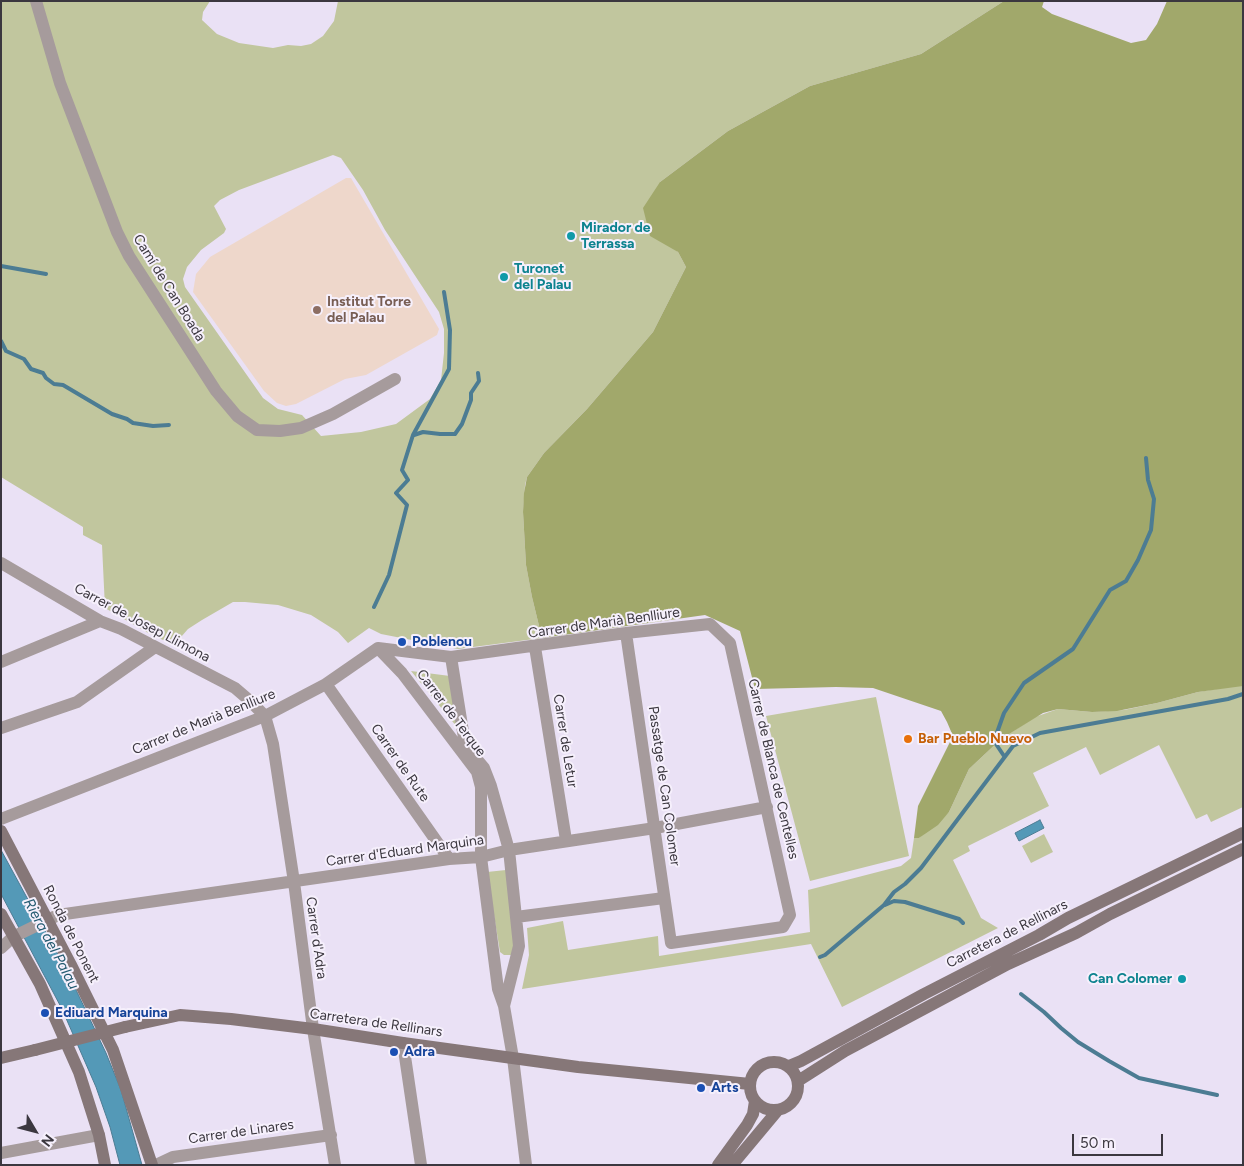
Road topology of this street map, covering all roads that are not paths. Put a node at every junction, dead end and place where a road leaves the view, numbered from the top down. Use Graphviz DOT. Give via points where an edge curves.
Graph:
graph roads {
  1 [pos="36,1"];
  2 [pos="395,379"];
  3 [pos="1,562"];
  4 [pos="100,621"];
  5 [pos="710,624"];
  6 [pos="626,633"];
  7 [pos="155,647"];
  8 [pos="535,647"];
  9 [pos="378,648"];
  10 [pos="451,658"];
  11 [pos="1,662"];
  12 [pos="326,684"];
  13 [pos="265,716"];
  14 [pos="1,728"];
  15 [pos="767,807"];
  16 [pos="1,819"];
  17 [pos="655,828"];
  18 [pos="1,830"];
  19 [pos="1243,833"];
  20 [pos="566,840"];
  21 [pos="1243,849"];
  22 [pos="508,850"];
  23 [pos="481,857"];
  24 [pos="448,859"];
  25 [pos="294,882"];
  26 [pos="664,898"];
  27 [pos="1,914"];
  28 [pos="516,916"];
  29 [pos="47,919"];
  30 [pos="13,937"];
  31 [pos="671,944"];
  32 [pos="1,948"];
  33 [pos="495,953"];
  34 [pos="516,956"];
  35 [pos="504,1006"];
  36 [pos="313,1028"];
  37 [pos="403,1043"];
  38 [pos="1,1058"];
  39 [pos="513,1058"];
  40 [pos="788,1066"];
  41 [pos="798,1081"];
  42 [pos="750,1084"];
  43 [pos="755,1100"];
  44 [pos="778,1110"];
  45 [pos="99,1135"];
  46 [pos="331,1135"];
  47 [pos="1,1153"];
  48 [pos="105,1165"];
  49 [pos="152,1165"];
  50 [pos="156,1165"];
  51 [pos="335,1165"];
  52 [pos="421,1165"];
  53 [pos="526,1165"];
  54 [pos="718,1165"];
  55 [pos="732,1165"];
  1 -- 2 [label="street, Camí de Can Boada" via="50,54 106,209 129,256 216,391 241,420 256,430 301,428 334,414"];
  3 -- 4 [label="street, Carrer de Josep Llimona"];
  4 -- 7 [label="street, Carrer de Josep Llimona"];
  4 -- 11 [label="street"];
  5 -- 6 [label="street, Carrer de Marià Benlliure"];
  5 -- 15 [label="street, Carrer de Blanca de Centelles" via="730,643"];
  6 -- 8 [label="street, Carrer de Marià Benlliure"];
  6 -- 17 [label="street, Passatge de Can Colomer"];
  7 -- 13 [label="street, Carrer de Josep Llimona" via="234,688"];
  7 -- 14 [label="street" via="78,702"];
  8 -- 10 [label="street, Carrer de Marià Benlliure"];
  8 -- 20 [label="street, Carrer de Letur"];
  9 -- 10 [label="street, Carrer de Marià Benlliure"];
  9 -- 12 [label="street, Carrer de Marià Benlliure"];
  9 -- 23 [label="street, Carrer de Terque" via="402,673 477,772 481,787"];
  10 -- 22 [label="street, Carrer de Terque" via="464,738 484,768"];
  12 -- 13 [label="street, Carrer de Marià Benlliure"];
  12 -- 24 [label="street, Carrer de Rute"];
  13 -- 16 [label="street, Carrer de Marià Benlliure"];
  13 -- 25 [label="street, Carrer d'Adra" via="273,744"];
  15 -- 17 [label="street, Carrer d'Eduard Marquina"];
  15 -- 31 [label="street, Carrer de Blanca de Centelles" via="790,915 783,927"];
  17 -- 20 [label="street, Carrer d'Eduard Marquina"];
  17 -- 26 [label="street, Passatge de Can Colomer"];
  18 -- 29 [label="street, Ronda de Ponent"];
  19 -- 40 [label="street, Carretera de Rellinars" via="1068,918"];
  20 -- 22 [label="street, Carrer d'Eduard Marquina"];
  21 -- 41 [label="street, Carretera de Rellinars" via="1008,964 845,1051"];
  22 -- 23 [label="street, Carrer d'Eduard Marquina"];
  22 -- 28 [label="street, Carrer de Terque"];
  23 -- 24 [label="street, Carrer d'Eduard Marquina"];
  23 -- 33 [label="street, Carrer de Terque"];
  24 -- 25 [label="street, Carrer d'Eduard Marquina"];
  25 -- 29 [label="street, Carrer d'Eduard Marquina"];
  25 -- 36 [label="street, Carrer d'Adra"];
  26 -- 28 [label="street"];
  26 -- 31 [label="street, Passatge de Can Colomer"];
  27 -- 30 [label="street"];
  28 -- 34 [label="street, Carrer de Terque" via="519,946"];
  29 -- 30 [label="street, Carrer d'Eduard Marquina"];
  29 -- 49 [label="street, Ronda de Ponent" via="113,1050"];
  30 -- 32 [label="street, Carrer d'Eduard Marquina"];
  30 -- 45 [label="street" via="40,984 79,1072"];
  33 -- 34 [label="street" via="505,962"];
  33 -- 35 [label="street, Carrer de Terque" via="498,989"];
  34 -- 35 [label="street, Carrer de Terque"];
  35 -- 39 [label="street, Carrer de Terque"];
  36 -- 37 [label="street, Carretera de Rellinars"];
  36 -- 38 [label="street, Carretera de Rellinars, bridge" via="180,1015"];
  36 -- 46 [label="street, Carrer d'Adra"];
  37 -- 39 [label="street, Carretera de Rellinars"];
  37 -- 52 [label="street"];
  39 -- 42 [label="street, Carretera de Rellinars"];
  39 -- 53 [label="street, Carrer de Terque"];
  40 -- 41 [label="street"];
  40 -- 42 [label="street" via="778,1062 762,1064 754,1072"];
  41 -- 44 [label="street" via="794,1100"];
  42 -- 43 [label="street"];
  43 -- 44 [label="street" via="765,1108"];
  43 -- 54 [label="street" via="747,1125"];
  44 -- 55 [label="street"];
  45 -- 47 [label="street"];
  45 -- 48 [label="street"];
  46 -- 50 [label="street, Carrer de Linares" via="173,1157"];
  46 -- 51 [label="street, Carrer d'Adra"];
}
